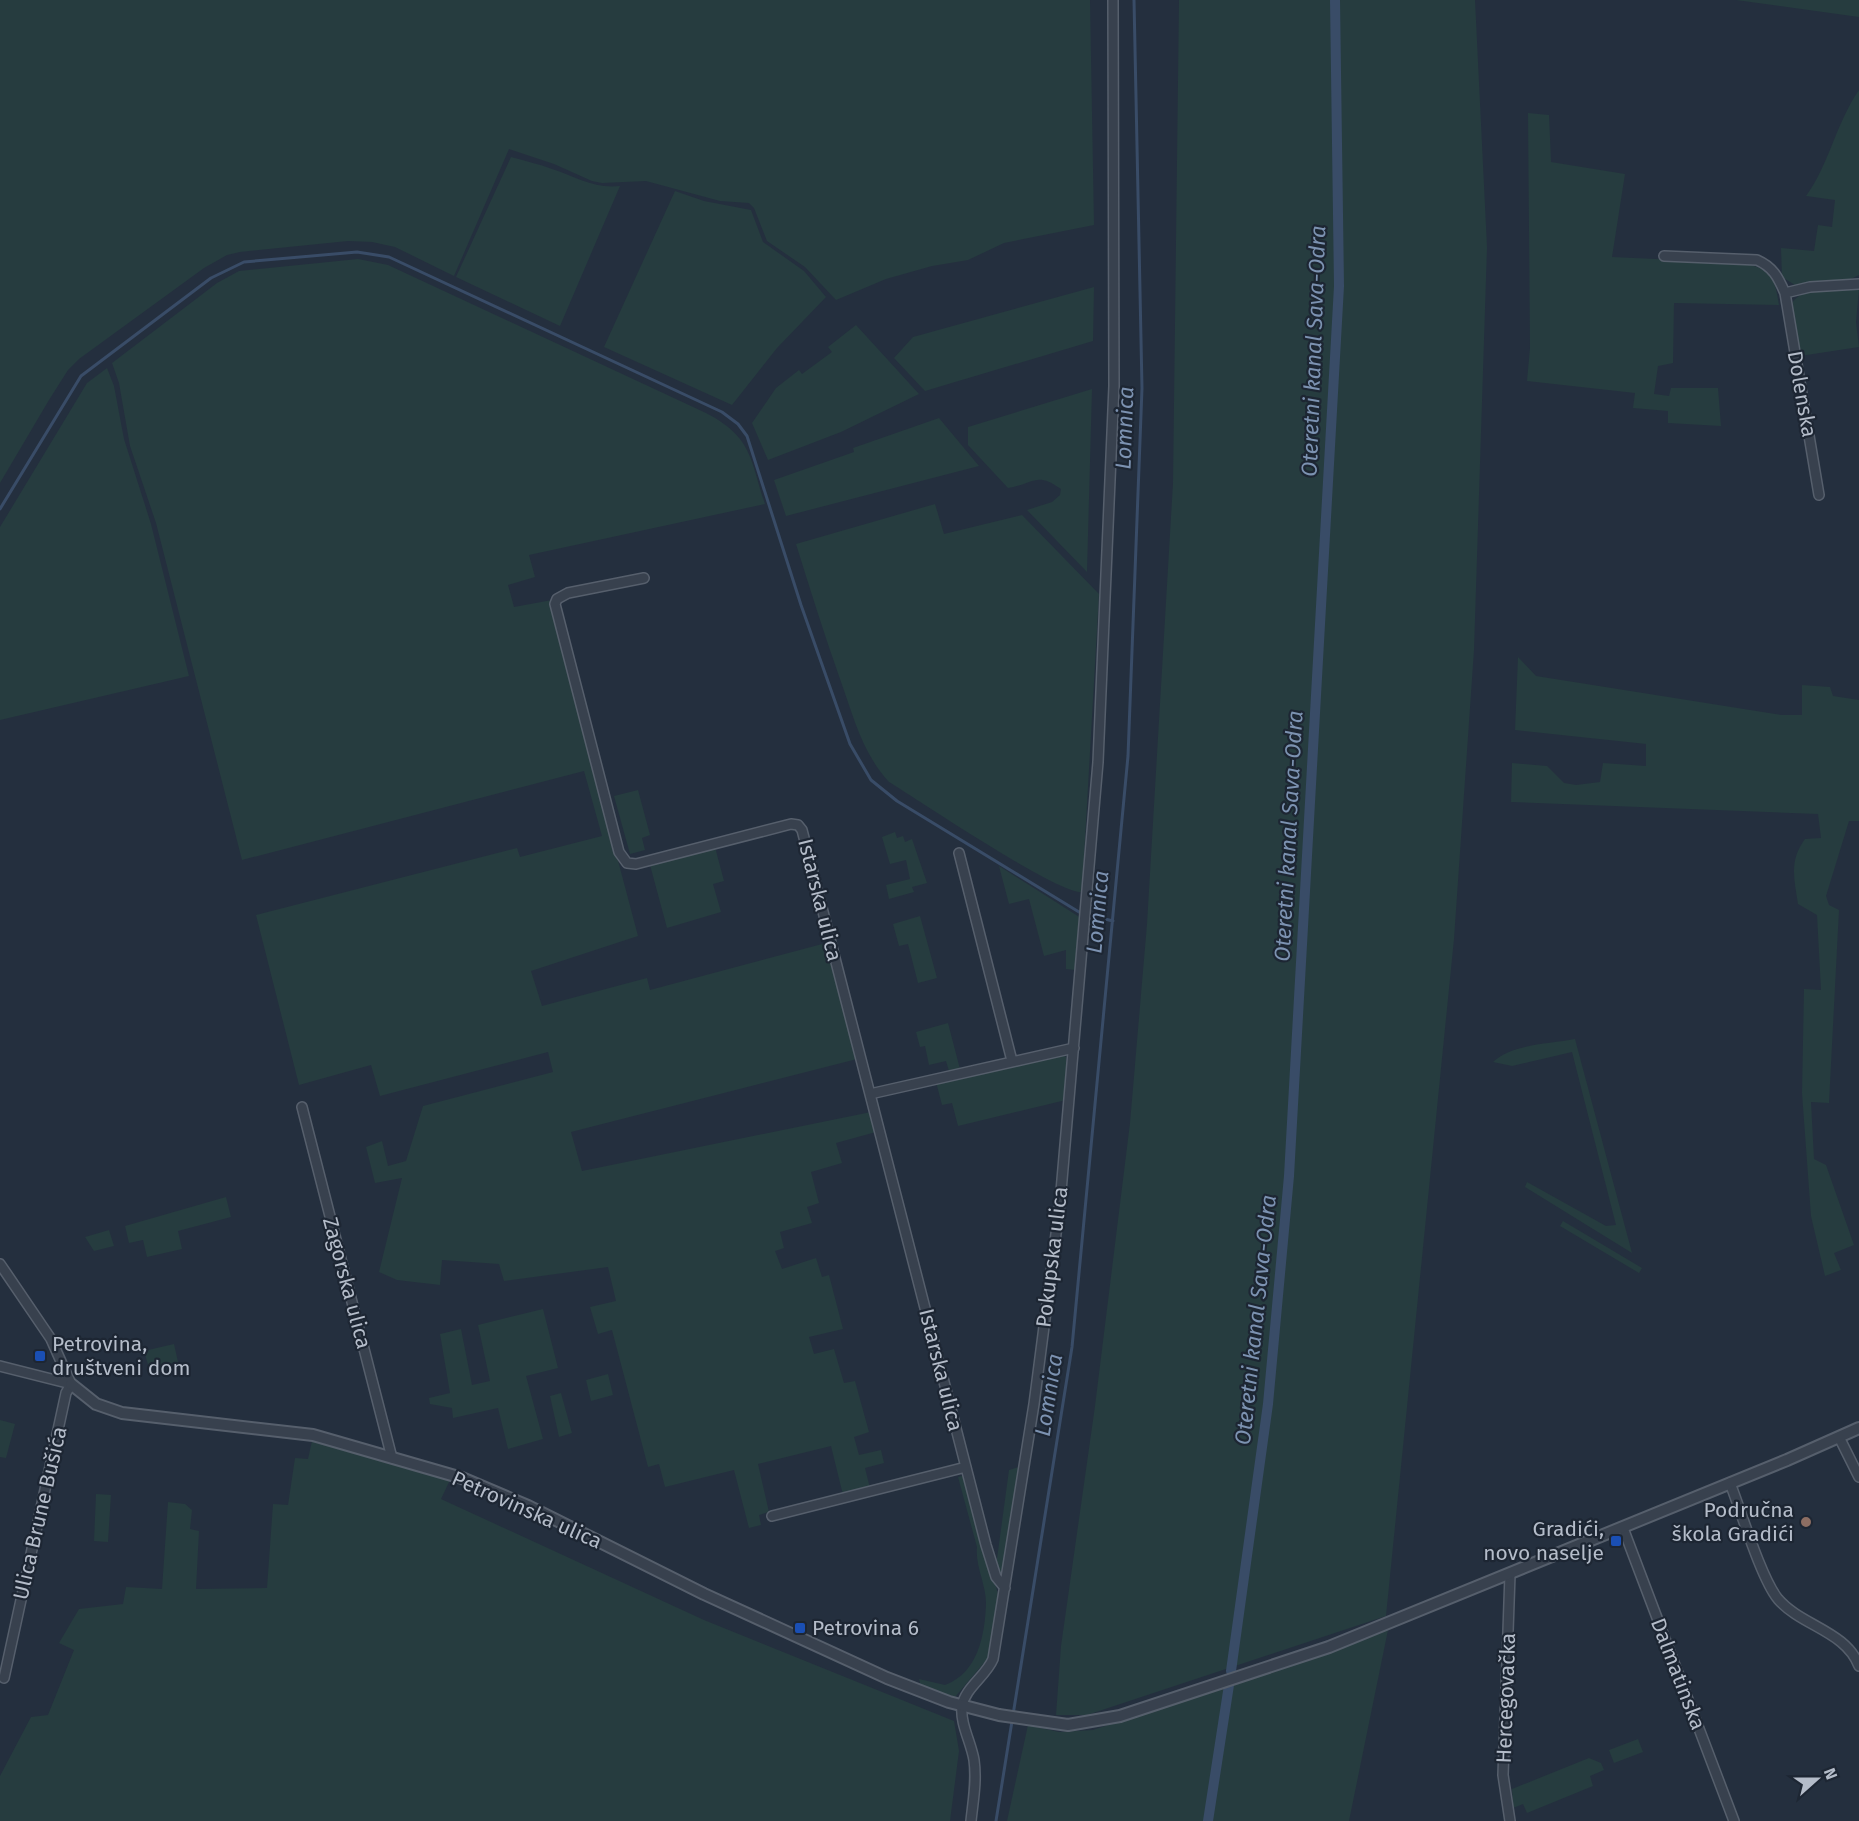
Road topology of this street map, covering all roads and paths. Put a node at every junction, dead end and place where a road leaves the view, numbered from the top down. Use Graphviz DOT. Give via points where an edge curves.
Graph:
graph roads {
  1 [pos="1113,0"];
  2 [pos="1664,256"];
  3 [pos="1859,284"];
  4 [pos="1785,293"];
  5 [pos="1820,495"];
  6 [pos="644,578"];
  7 [pos="959,853"];
  8 [pos="1074,1048"];
  9 [pos="1012,1061"];
  10 [pos="870,1094"];
  11 [pos="302,1107"];
  12 [pos="0,1264"];
  13 [pos="0,1366"];
  14 [pos="71,1384"];
  15 [pos="1859,1428"];
  16 [pos="1839,1437"];
  17 [pos="392,1458"];
  18 [pos="966,1467"];
  19 [pos="1859,1477"];
  20 [pos="1730,1484"];
  21 [pos="772,1516"];
  22 [pos="1623,1527"];
  23 [pos="1509,1574"];
  24 [pos="1005,1588"];
  25 [pos="1859,1666"];
  26 [pos="3,1678"];
  27 [pos="963,1706"];
  28 [pos="971,1821"];
  29 [pos="1510,1821"];
  30 [pos="1734,1821"];
  1 -- 8 [label="street, Pokupska ulica" via="1114,386 1098,762"];
  2 -- 4 [label="street, Dolenska" via="1756,260 1768,265"];
  3 -- 4 [label="street"];
  4 -- 5 [label="street, Dolenska"];
  6 -- 10 [label="street, Istarska ulica" via="568,593 556,599 555,604 622,859 636,864 652,861 798,825 805,836"];
  7 -- 9 [label="street"];
  8 -- 9 [label="street"];
  8 -- 24 [label="street, Pokupska ulica" via="1060,1203"];
  9 -- 10 [label="street"];
  10 -- 18 [label="street, Istarska ulica"];
  11 -- 17 [label="street, Zagorska ulica"];
  12 -- 14 [label="street" via="51,1339"];
  13 -- 14 [label="street, Petrovinska ulica"];
  14 -- 17 [label="street, Petrovinska ulica" via="96,1404 122,1413 288,1431"];
  14 -- 26 [label="street, Ulica Brune Bušića"];
  15 -- 16 [label="street, Petrovinska ulica"];
  16 -- 19 [label="street"];
  16 -- 20 [label="street, Petrovinska ulica"];
  17 -- 27 [label="street, Petrovinska ulica" via="504,1495 704,1594 887,1678"];
  18 -- 21 [label="street"];
  18 -- 24 [label="street, Istarska ulica" via="993,1568"];
  20 -- 22 [label="street, Petrovinska ulica"];
  20 -- 25 [label="street" via="1779,1599 1845,1645"];
  22 -- 23 [label="street, Petrovinska ulica"];
  22 -- 30 [label="street, Dalmatinska"];
  23 -- 27 [label="street, Petrovinska ulica" via="1329,1647 1120,1716 1083,1724 1037,1722"];
  23 -- 29 [label="street, Hercegovačka" via="1503,1775"];
  24 -- 27 [label="street, Pokupska ulica" via="993,1659 969,1691"];
  27 -- 28 [label="street" via="963,1723 974,1760"];
}
